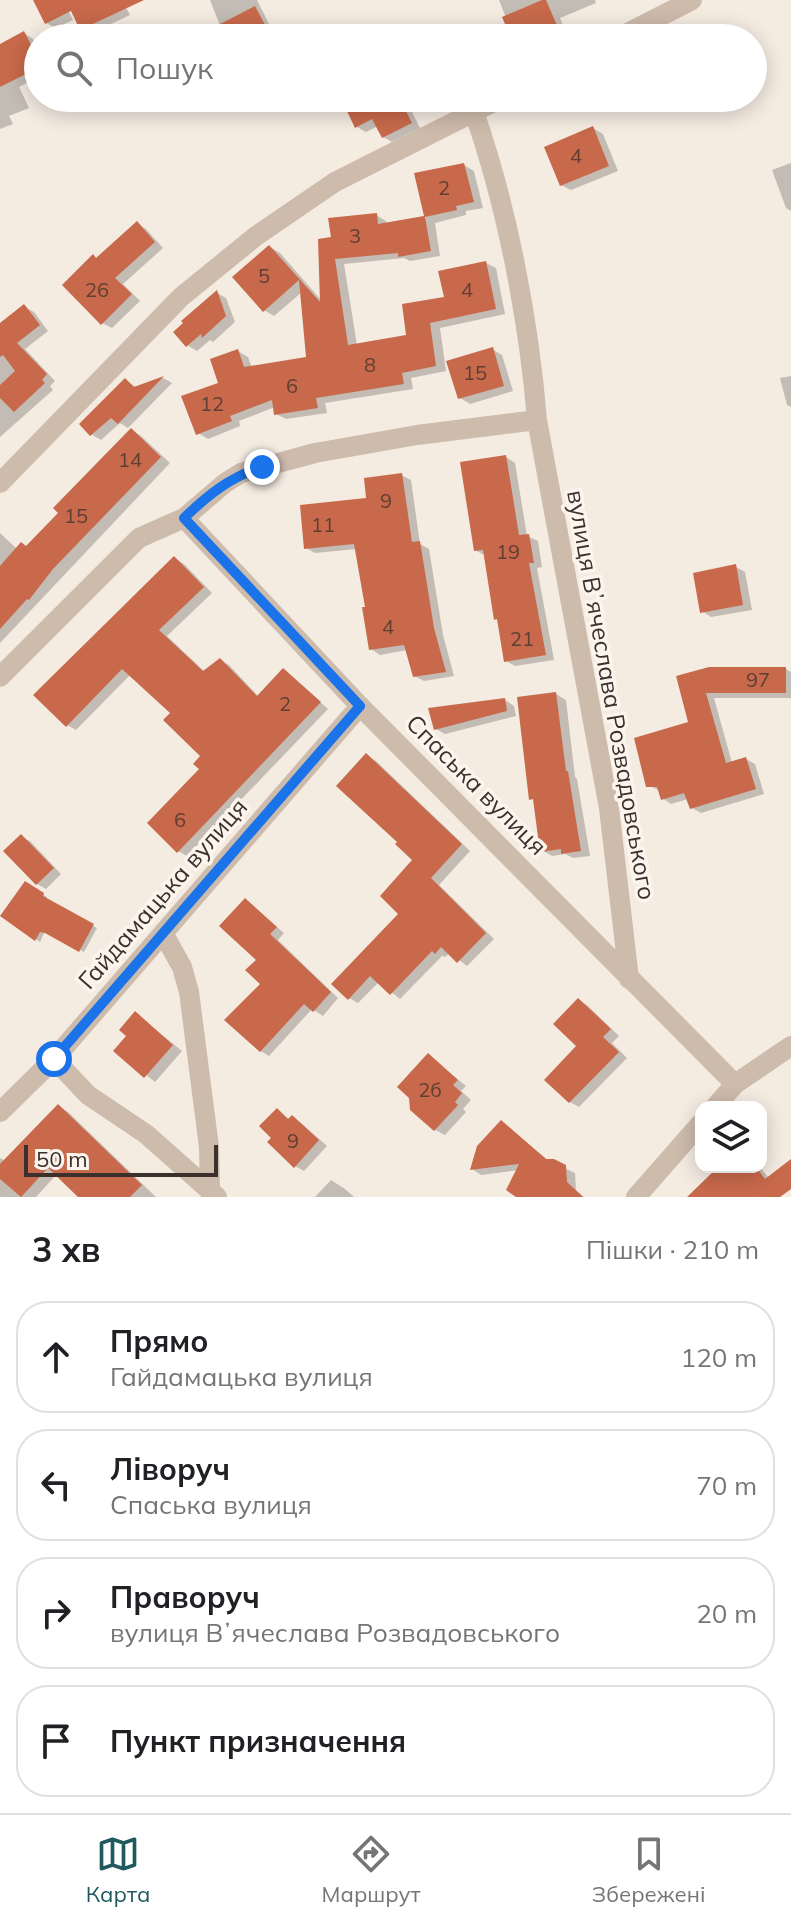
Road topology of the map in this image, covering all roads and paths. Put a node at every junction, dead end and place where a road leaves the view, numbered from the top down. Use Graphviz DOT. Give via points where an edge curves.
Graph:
graph roads {
  1 [pos="692,0"];
  2 [pos="645,24"];
  3 [pos="474,112"];
  4 [pos="537,420"];
  5 [pos="0,483"];
  6 [pos="184,518"];
  7 [pos="0,677"];
  8 [pos="360,706"];
  9 [pos="163,933"];
  10 [pos="629,979"];
  11 [pos="791,1046"];
  12 [pos="54,1059"];
  13 [pos="735,1084"];
  14 [pos="720,1101"];
  15 [pos="0,1112"];
  16 [pos="695,1130"];
  17 [pos="214,1194"];
  18 [pos="636,1197"];
  1 -- 2 [label="street"];
  3 -- 4 [label="street, вулиця Вʼячеслава Розвадовського" via="500,201"];
  3 -- 5 [label="street" via="335,182 256,236 181,297"];
  4 -- 6 [label="street" via="417,435 286,460 233,478"];
  4 -- 10 [label="street, вулиця Вʼячеслава Розвадовського" via="609,808"];
  6 -- 7 [label="street" via="139,538"];
  6 -- 8 [label="street, Спаська вулиця"];
  8 -- 9 [label="street, Гайдамацька вулиця"];
  8 -- 10 [label="street, Спаська вулиця"];
  9 -- 12 [label="street, Гайдамацька вулиця"];
  9 -- 17 [label="street" via="189,992"];
  10 -- 13 [label="street, Спаська вулиця"];
  11 -- 13 [label="street"];
  12 -- 15 [label="street, Гайдамацька вулиця"];
  12 -- 17 [label="street" via="88,1095 146,1134"];
  13 -- 14 [label="street"];
  16 -- 18 [label="street"];
}
